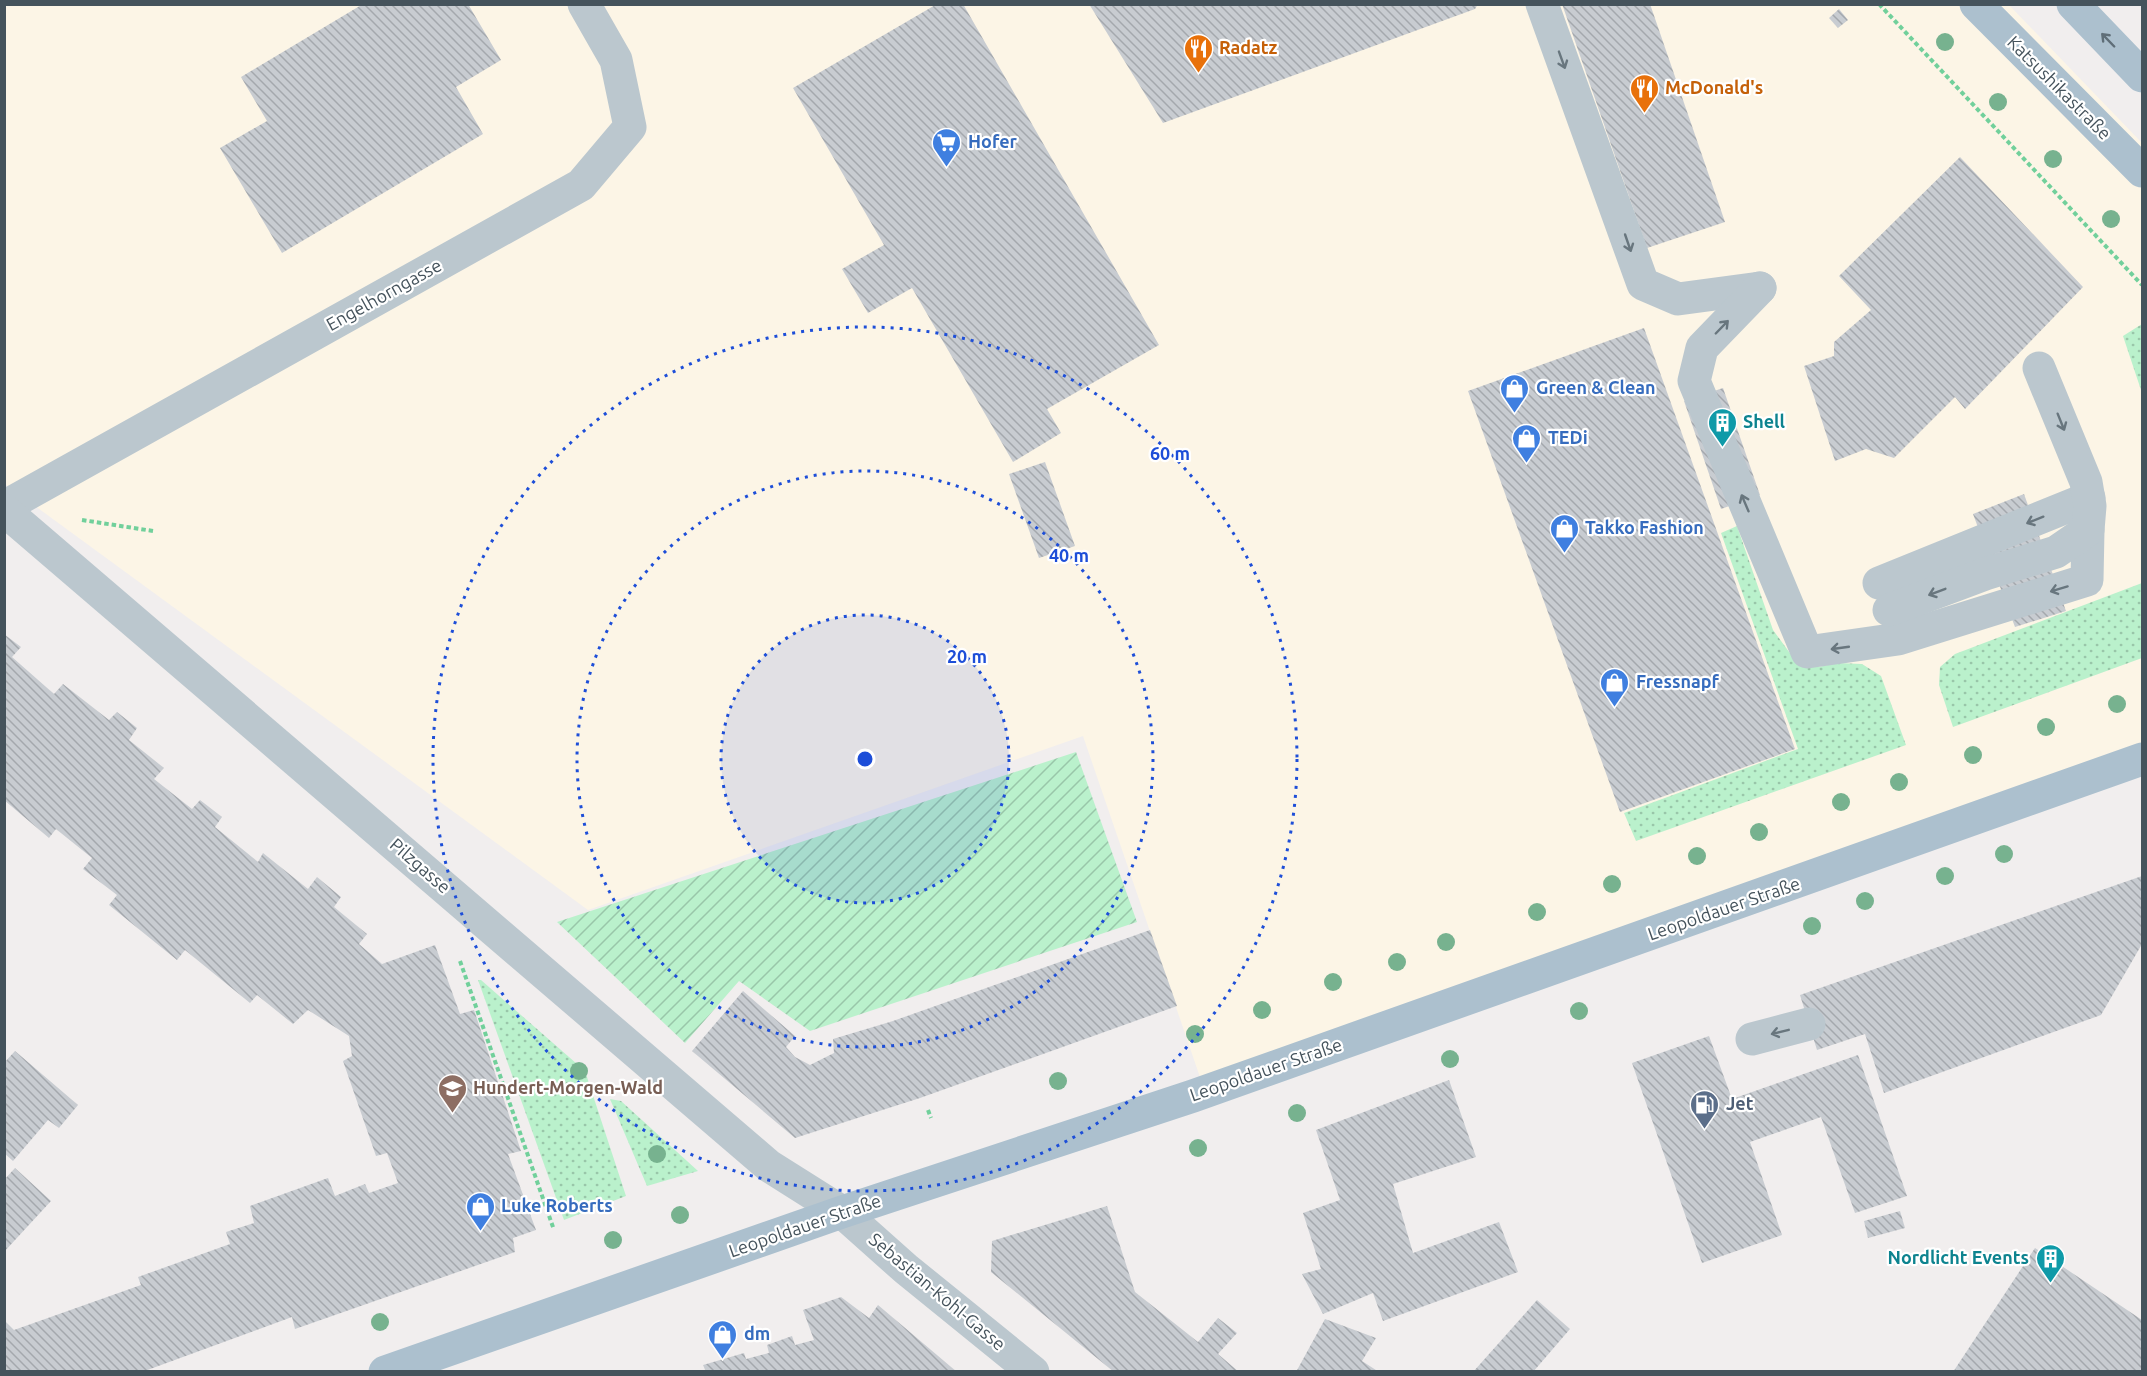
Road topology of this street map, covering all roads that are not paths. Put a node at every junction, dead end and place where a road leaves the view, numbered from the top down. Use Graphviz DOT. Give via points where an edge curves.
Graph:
graph roads {
  1 [pos="584,4"];
  2 [pos="1542,4"];
  3 [pos="1976,4"];
  4 [pos="2073,4"];
  5 [pos="2142,76"];
  6 [pos="2142,171"];
  7 [pos="2038,368"];
  8 [pos="2089,498"];
  9 [pos="4,508"];
  10 [pos="2088,530"];
  11 [pos="2142,759"];
  12 [pos="1809,1024"];
  13 [pos="1752,1039"];
  14 [pos="842,1212"];
  15 [pos="386,1371"];
  16 [pos="1033,1371"];
  1 -- 9 [label="street, Engelhorngasse" via="616,60 630,127 581,185"];
  2 -- 10 [label="street" via="1642,284 1678,299 1760,288 1702,348 1694,381 1807,652 1898,639 2087,580"];
  3 -- 6 [label="main road, Katsushikastraße"];
  5 -- 4 [label="main road, one-way"];
  7 -- 8 [label="street, one-way" via="2086,482"];
  8 -- 10 [label="street"];
  8 -- 10 [label="street" via="1884,597 1985,574 2056,552"];
  9 -- 14 [label="street, Pilzgasse" via="769,1166"];
  11 -- 14 [label="main road, Leopoldauer Straße" via="1193,1096"];
  12 -- 13 [label="street, one-way"];
  14 -- 15 [label="main road, Leopoldauer Straße"];
  14 -- 16 [label="street, Sebastian-Kohl-Gasse"];
}
